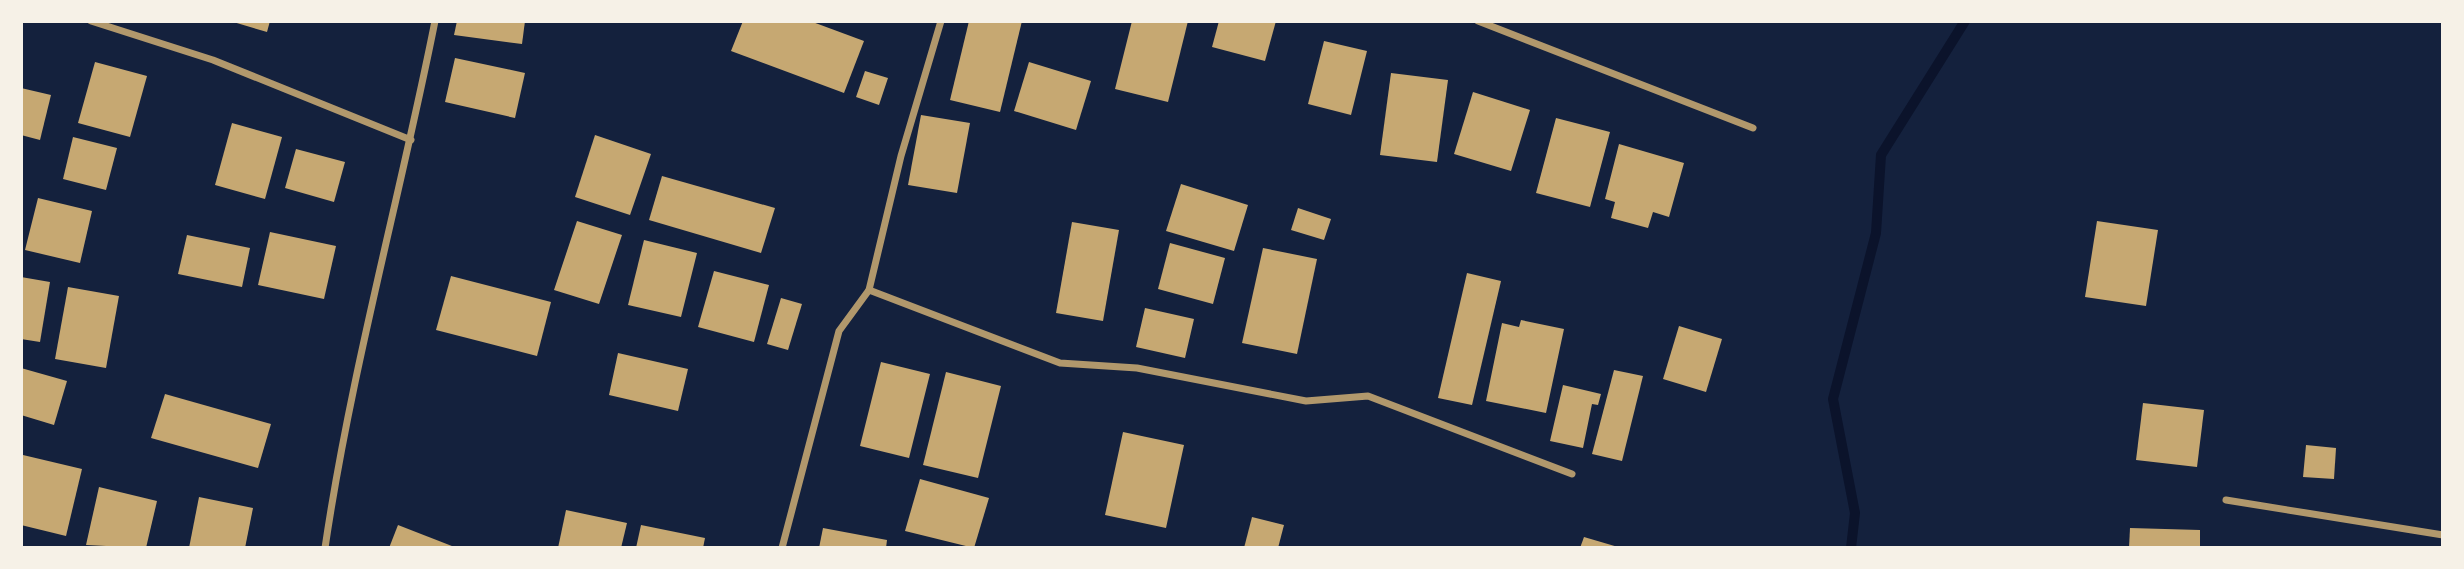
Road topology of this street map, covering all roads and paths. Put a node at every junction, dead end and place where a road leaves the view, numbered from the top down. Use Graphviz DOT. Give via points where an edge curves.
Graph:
graph roads {
  1 [pos="91,21"];
  2 [pos="435,21"];
  3 [pos="941,21"];
  4 [pos="1478,21"];
  5 [pos="1753,128"];
  6 [pos="411,140"];
  7 [pos="869,290"];
  8 [pos="1572,474"];
  9 [pos="2226,500"];
  10 [pos="2443,535"];
  11 [pos="325,548"];
  12 [pos="782,548"];
  1 -- 6 [label="street" via="213,60"];
  2 -- 6 [label="street"];
  3 -- 7 [label="street" via="901,156"];
  4 -- 5 [label="street"];
  6 -- 11 [label="street" via="339,456"];
  7 -- 8 [label="street" via="1060,363 1137,368 1306,401 1368,396"];
  7 -- 12 [label="street" via="839,331"];
  9 -- 10 [label="street"];
}
